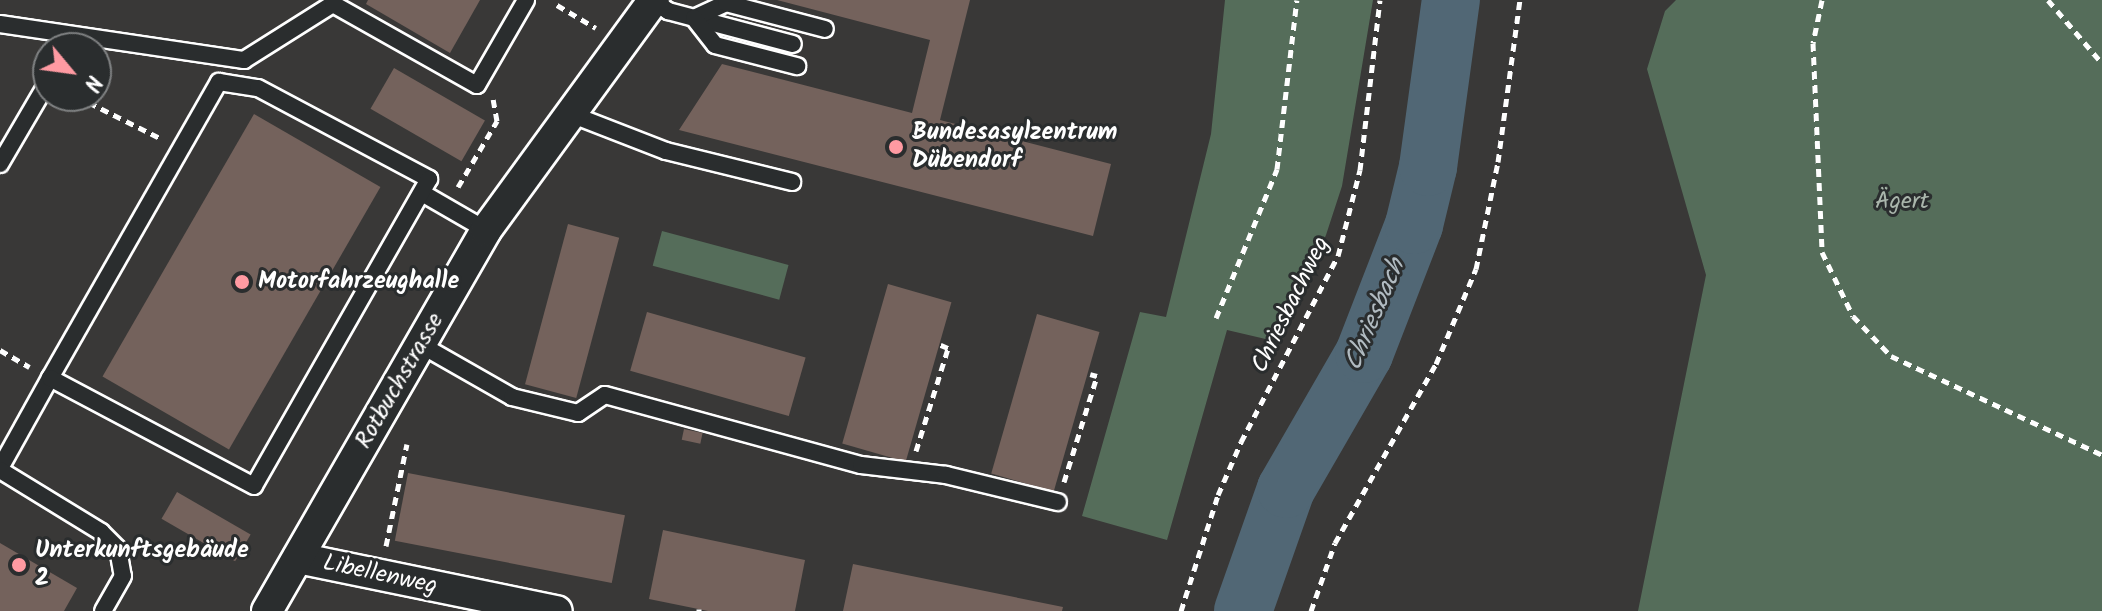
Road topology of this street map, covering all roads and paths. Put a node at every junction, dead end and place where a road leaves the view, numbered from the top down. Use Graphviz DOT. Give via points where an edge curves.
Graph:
graph roads {
  1 [pos="526,0"];
  2 [pos="654,0"];
  3 [pos="1297,0"];
  4 [pos="1380,0"];
  5 [pos="1520,0"];
  6 [pos="1822,0"];
  7 [pos="2048,0"];
  8 [pos="557,5"];
  9 [pos="694,18"];
  10 [pos="0,24"];
  11 [pos="825,29"];
  12 [pos="32,33"];
  13 [pos="604,33"];
  14 [pos="793,44"];
  15 [pos="112,47"];
  16 [pos="2102,63"];
  17 [pos="797,66"];
  18 [pos="477,85"];
  19 [pos="32,109"];
  20 [pos="108,112"];
  21 [pos="568,113"];
  22 [pos="181,148"];
  23 [pos="0,164"];
  24 [pos="792,182"];
  25 [pos="426,186"];
  26 [pos="486,230"];
  27 [pos="1216,318"];
  28 [pos="421,345"];
  29 [pos="941,345"];
  30 [pos="0,350"];
  31 [pos="1090,374"];
  32 [pos="50,378"];
  33 [pos="407,444"];
  34 [pos="2102,455"];
  35 [pos="0,469"];
  36 [pos="909,471"];
  37 [pos="1058,502"];
  38 [pos="298,558"];
  39 [pos="380,575"];
  40 [pos="103,611"];
  41 [pos="267,611"];
  42 [pos="557,611"];
  43 [pos="1181,611"];
  44 [pos="1311,611"];
  1 -- 18 [label="lane"];
  2 -- 9 [label="lane"];
  2 -- 21 [label="street, Rotbuchstrasse"];
  3 -- 27 [label="path" via="1277,169"];
  4 -- 43 [label="path, Chriesbachweg" via="1360,170 1338,256 1241,442"];
  5 -- 44 [label="path" via="1498,162 1476,269 1436,364 1335,543"];
  6 -- 34 [label="path" via="1813,43 1822,252 1853,316 1891,356"];
  7 -- 16 [label="path"];
  8 -- 13 [label="path"];
  9 -- 11 [label="lane" via="726,3"];
  9 -- 14 [label="lane"];
  9 -- 17 [label="lane" via="715,45"];
  10 -- 12 [label="lane"];
  15 -- 18 [label="lane" via="244,60 333,4"];
  18 -- 25 [label="path" via="497,102 497,121 459,187"];
  19 -- 23 [label="lane"];
  20 -- 22 [label="path"];
  21 -- 24 [label="lane" via="666,151"];
  21 -- 26 [label="street, Rotbuchstrasse"];
  22 -- 25 [label="lane" via="219,82 258,88"];
  22 -- 32 [label="lane"];
  25 -- 26 [label="lane"];
  25 -- 32 [label="lane" via="254,486"];
  26 -- 28 [label="street, Rotbuchstrasse"];
  28 -- 36 [label="lane" via="512,397 578,413 605,395 861,465"];
  28 -- 38 [label="street, Rotbuchstrasse"];
  29 -- 36 [label="path" via="948,348"];
  30 -- 32 [label="path"];
  31 -- 37 [label="path" via="1097,376"];
  32 -- 35 [label="lane"];
  33 -- 39 [label="path"];
  35 -- 40 [label="lane" via="101,532 118,549 123,576"];
  36 -- 37 [label="lane"];
  38 -- 39 [label="street, Libellenweg"];
  38 -- 41 [label="street, Rotbuchstrasse"];
  39 -- 42 [label="street, Libellenweg"];
}
